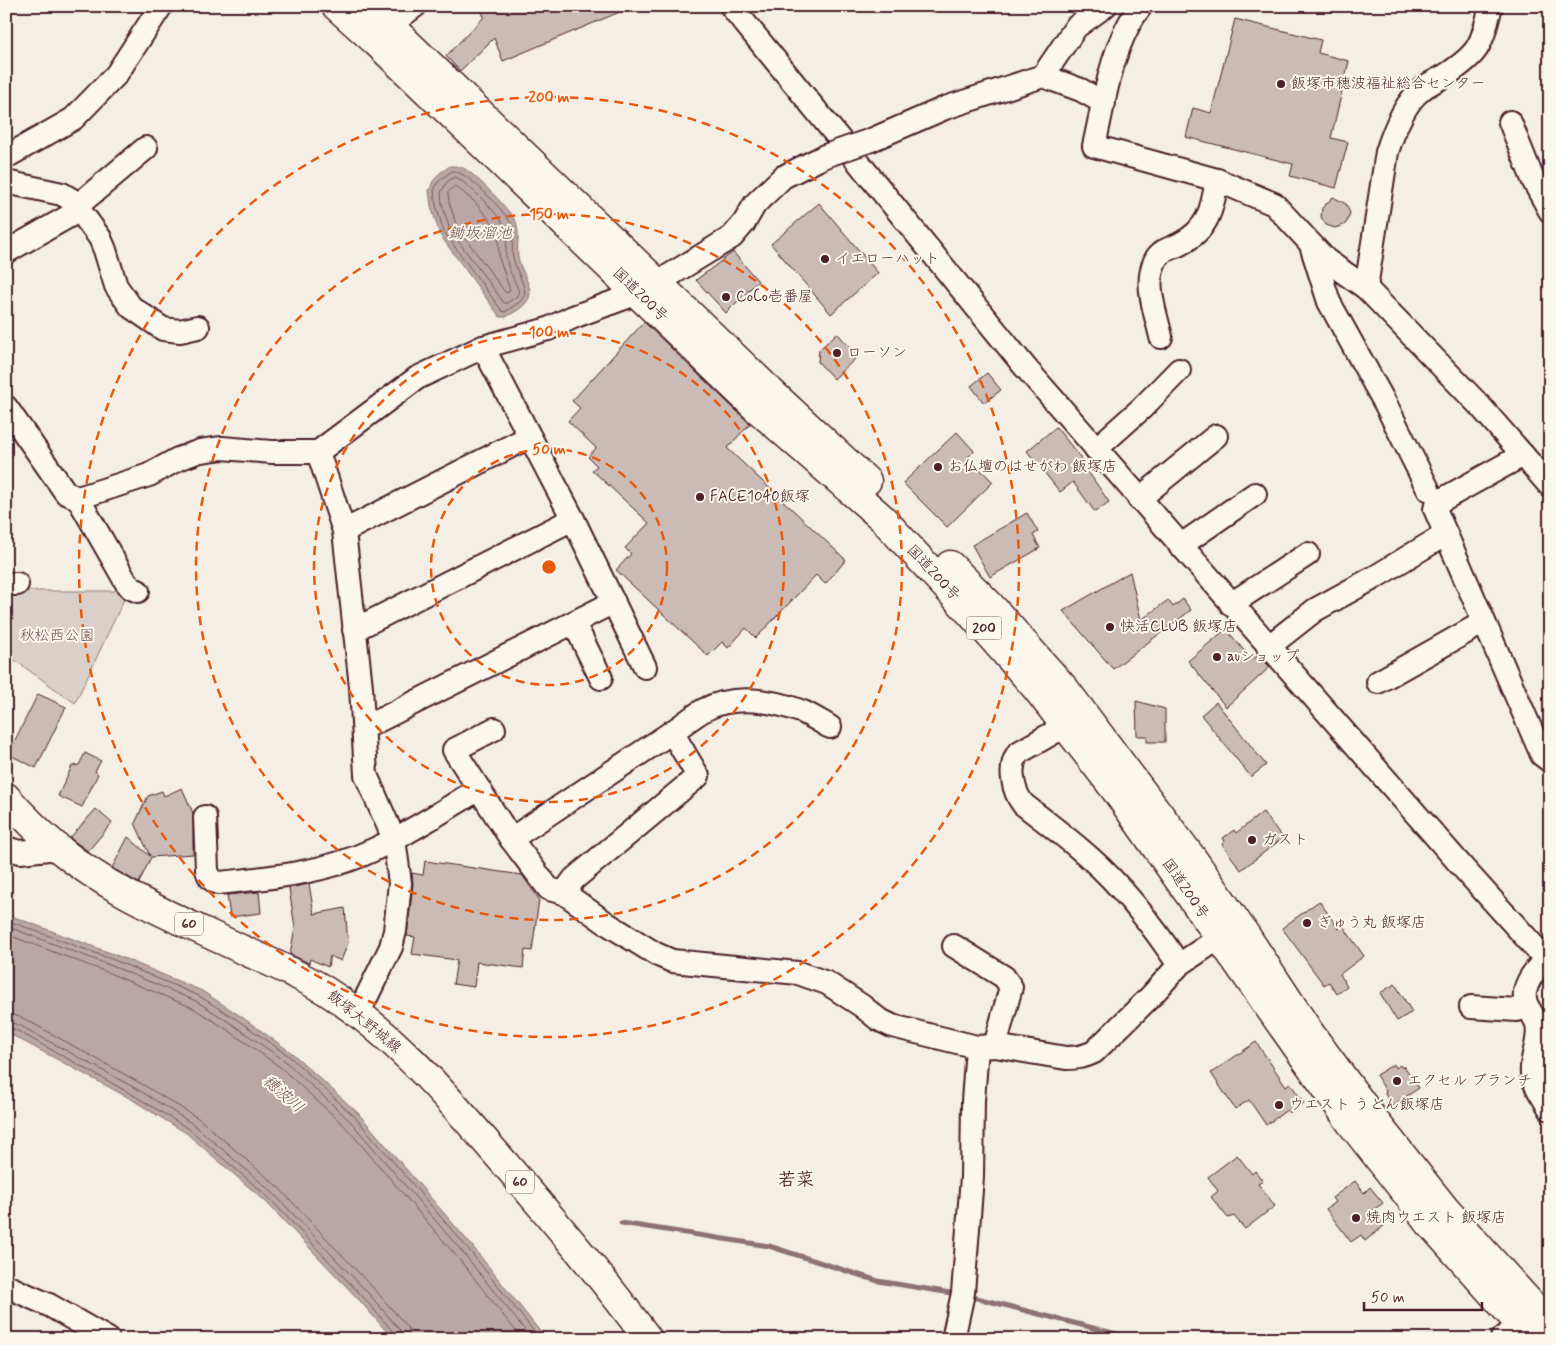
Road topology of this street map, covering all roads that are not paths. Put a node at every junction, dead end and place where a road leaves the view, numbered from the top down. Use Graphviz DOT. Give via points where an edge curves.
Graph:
graph roads {
  1 [pos="161,6"];
  2 [pos="336,6"];
  3 [pos="369,6"];
  4 [pos="415,6"];
  5 [pos="731,6"];
  6 [pos="1104,6"];
  7 [pos="1141,6"];
  8 [pos="1491,6"];
  9 [pos="383,33"];
  10 [pos="1043,76"];
  11 [pos="1104,103"];
  12 [pos="1510,122"];
  13 [pos="146,148"];
  14 [pos="6,157"];
  15 [pos="1217,180"];
  16 [pos="6,182"];
  17 [pos="78,208"];
  18 [pos="1550,212"];
  19 [pos="1310,244"];
  20 [pos="6,252"];
  21 [pos="648,288"];
  22 [pos="1366,288"];
  23 [pos="198,328"];
  24 [pos="1161,337"];
  25 [pos="483,347"];
  26 [pos="1179,370"];
  27 [pos="6,407"];
  28 [pos="1216,436"];
  29 [pos="529,437"];
  30 [pos="1096,449"];
  31 [pos="318,452"];
  32 [pos="1523,455"];
  33 [pos="1550,486"];
  34 [pos="1428,489"];
  35 [pos="1255,494"];
  36 [pos="78,498"];
  37 [pos="1139,499"];
  38 [pos="572,519"];
  39 [pos="344,531"];
  40 [pos="1446,534"];
  41 [pos="1180,546"];
  42 [pos="1308,554"];
  43 [pos="138,591"];
  44 [pos="614,602"];
  45 [pos="1231,604"];
  46 [pos="574,622"];
  47 [pos="1484,622"];
  48 [pos="354,630"];
  49 [pos="1268,647"];
  50 [pos="645,667"];
  51 [pos="602,678"];
  52 [pos="1378,682"];
  53 [pos="1066,726"];
  54 [pos="830,727"];
  55 [pos="364,728"];
  56 [pos="494,729"];
  57 [pos="672,732"];
  58 [pos="1550,761"];
  59 [pos="478,789"];
  60 [pos="6,797"];
  61 [pos="206,817"];
  62 [pos="394,839"];
  63 [pos="511,839"];
  64 [pos="6,848"];
  65 [pos="58,848"];
  66 [pos="564,893"];
  67 [pos="1219,938"];
  68 [pos="954,946"];
  69 [pos="1547,961"];
  70 [pos="1179,965"];
  71 [pos="1525,1004"];
  72 [pos="1472,1007"];
  73 [pos="358,1014"];
  74 [pos="986,1046"];
  75 [pos="1550,1108"];
  76 [pos="6,1286"];
  77 [pos="1550,1325"];
  78 [pos="1518,1334"];
  79 [pos="108,1339"];
  80 [pos="648,1339"];
  81 [pos="953,1339"];
  1 -- 14 [label="street" via="116,76 73,119"];
  2 -- 9 [label="main road, 国道200号 / 200"];
  3 -- 9 [label="main road, 国道200号 / 200"];
  4 -- 9 [label="street"];
  5 -- 30 [label="street" via="1025,367"];
  6 -- 10 [label="street" via="1076,26"];
  7 -- 11 [label="street" via="1120,42"];
  8 -- 22 [label="street" via="1480,45 1470,58 1420,90 1393,133 1387,152"];
  9 -- 21 [label="main road, 国道200号 / 200"];
  10 -- 11 [label="street" via="1082,90"];
  10 -- 21 [label="street, bridge" via="945,108 825,156 783,177 755,204 732,237"];
  11 -- 15 [label="street" via="1094,146"];
  12 -- 18 [label="street"];
  13 -- 17 [label="street"];
  15 -- 19 [label="street" via="1274,204"];
  15 -- 24 [label="street" via="1212,209 1206,222 1180,244 1163,251 1155,261 1150,293"];
  16 -- 17 [label="street" via="62,194"];
  17 -- 20 [label="street"];
  17 -- 23 [label="street" via="100,238 116,286 131,307 162,329"];
  19 -- 22 [label="street" via="1326,260"];
  19 -- 34 [label="street" via="1329,302"];
  21 -- 25 [label="street" via="548,329"];
  21 -- 53 [label="main road, 国道200号 / 200" via="756,408 882,518 973,616"];
  21 -- 77 [label="main road, 国道200号 / 200" via="769,390 864,478 991,606 1065,690 1193,859 1310,1033 1374,1120 1446,1210"];
  22 -- 32 [label="street"];
  25 -- 29 [label="street"];
  25 -- 31 [label="street" via="417,378"];
  26 -- 30 [label="street"];
  27 -- 36 [label="street" via="66,493"];
  28 -- 37 [label="street"];
  29 -- 38 [label="street"];
  29 -- 39 [label="street"];
  30 -- 37 [label="street"];
  31 -- 36 [label="street" via="222,448 200,451 150,475"];
  31 -- 39 [label="street"];
  32 -- 33 [label="street"];
  32 -- 40 [label="street" via="1438,502 1435,509"];
  35 -- 41 [label="street"];
  36 -- 43 [label="street" via="126,582"];
  37 -- 41 [label="street"];
  38 -- 44 [label="street"];
  38 -- 48 [label="street"];
  39 -- 48 [label="street"];
  40 -- 47 [label="street"];
  40 -- 49 [label="street" via="1315,610"];
  41 -- 45 [label="street"];
  42 -- 45 [label="street"];
  44 -- 46 [label="street"];
  44 -- 50 [label="street"];
  45 -- 49 [label="street"];
  46 -- 51 [label="street"];
  46 -- 55 [label="street"];
  47 -- 52 [label="street"];
  47 -- 58 [label="street" via="1542,755"];
  48 -- 55 [label="street"];
  49 -- 69 [label="street"];
  53 -- 67 [label="main road, 国道200号 / 200" via="1116,790"];
  53 -- 70 [label="street" via="1018,753 1012,772 1018,798 1091,858 1134,903"];
  54 -- 57 [label="street" via="803,712 742,700 704,710"];
  55 -- 62 [label="street" via="366,775"];
  56 -- 59 [label="street" via="454,750"];
  57 -- 63 [label="street"];
  57 -- 66 [label="street" via="698,776 574,878"];
  59 -- 62 [label="street"];
  59 -- 63 [label="street"];
  60 -- 65 [label="main road, 飯塚大野城線 / 60"];
  61 -- 62 [label="street" via="207,870 209,877 218,883 272,878 334,864 372,851"];
  62 -- 73 [label="street" via="400,883 395,931 391,947"];
  63 -- 66 [label="street" via="549,889"];
  64 -- 65 [label="street" via="20,852"];
  65 -- 73 [label="main road, 飯塚大野城線 / 60" via="104,880 151,906 299,976"];
  66 -- 74 [label="street" via="614,928 672,961 798,973 827,983 892,1026"];
  67 -- 70 [label="street"];
  67 -- 78 [label="main road, 国道200号 / 200" via="1350,1122"];
  68 -- 74 [label="street" via="1004,977 1011,987"];
  69 -- 71 [label="street" via="1530,978"];
  70 -- 74 [label="street" via="1094,1052 1086,1056 1066,1058"];
  71 -- 72 [label="street" via="1517,1010"];
  71 -- 75 [label="street" via="1537,1026 1532,1073"];
  73 -- 80 [label="main road, 飯塚大野城線 / 60" via="434,1083 548,1214"];
  74 -- 81 [label="street" via="974,1101 963,1293"];
  76 -- 79 [label="street" via="49,1305"];
}
